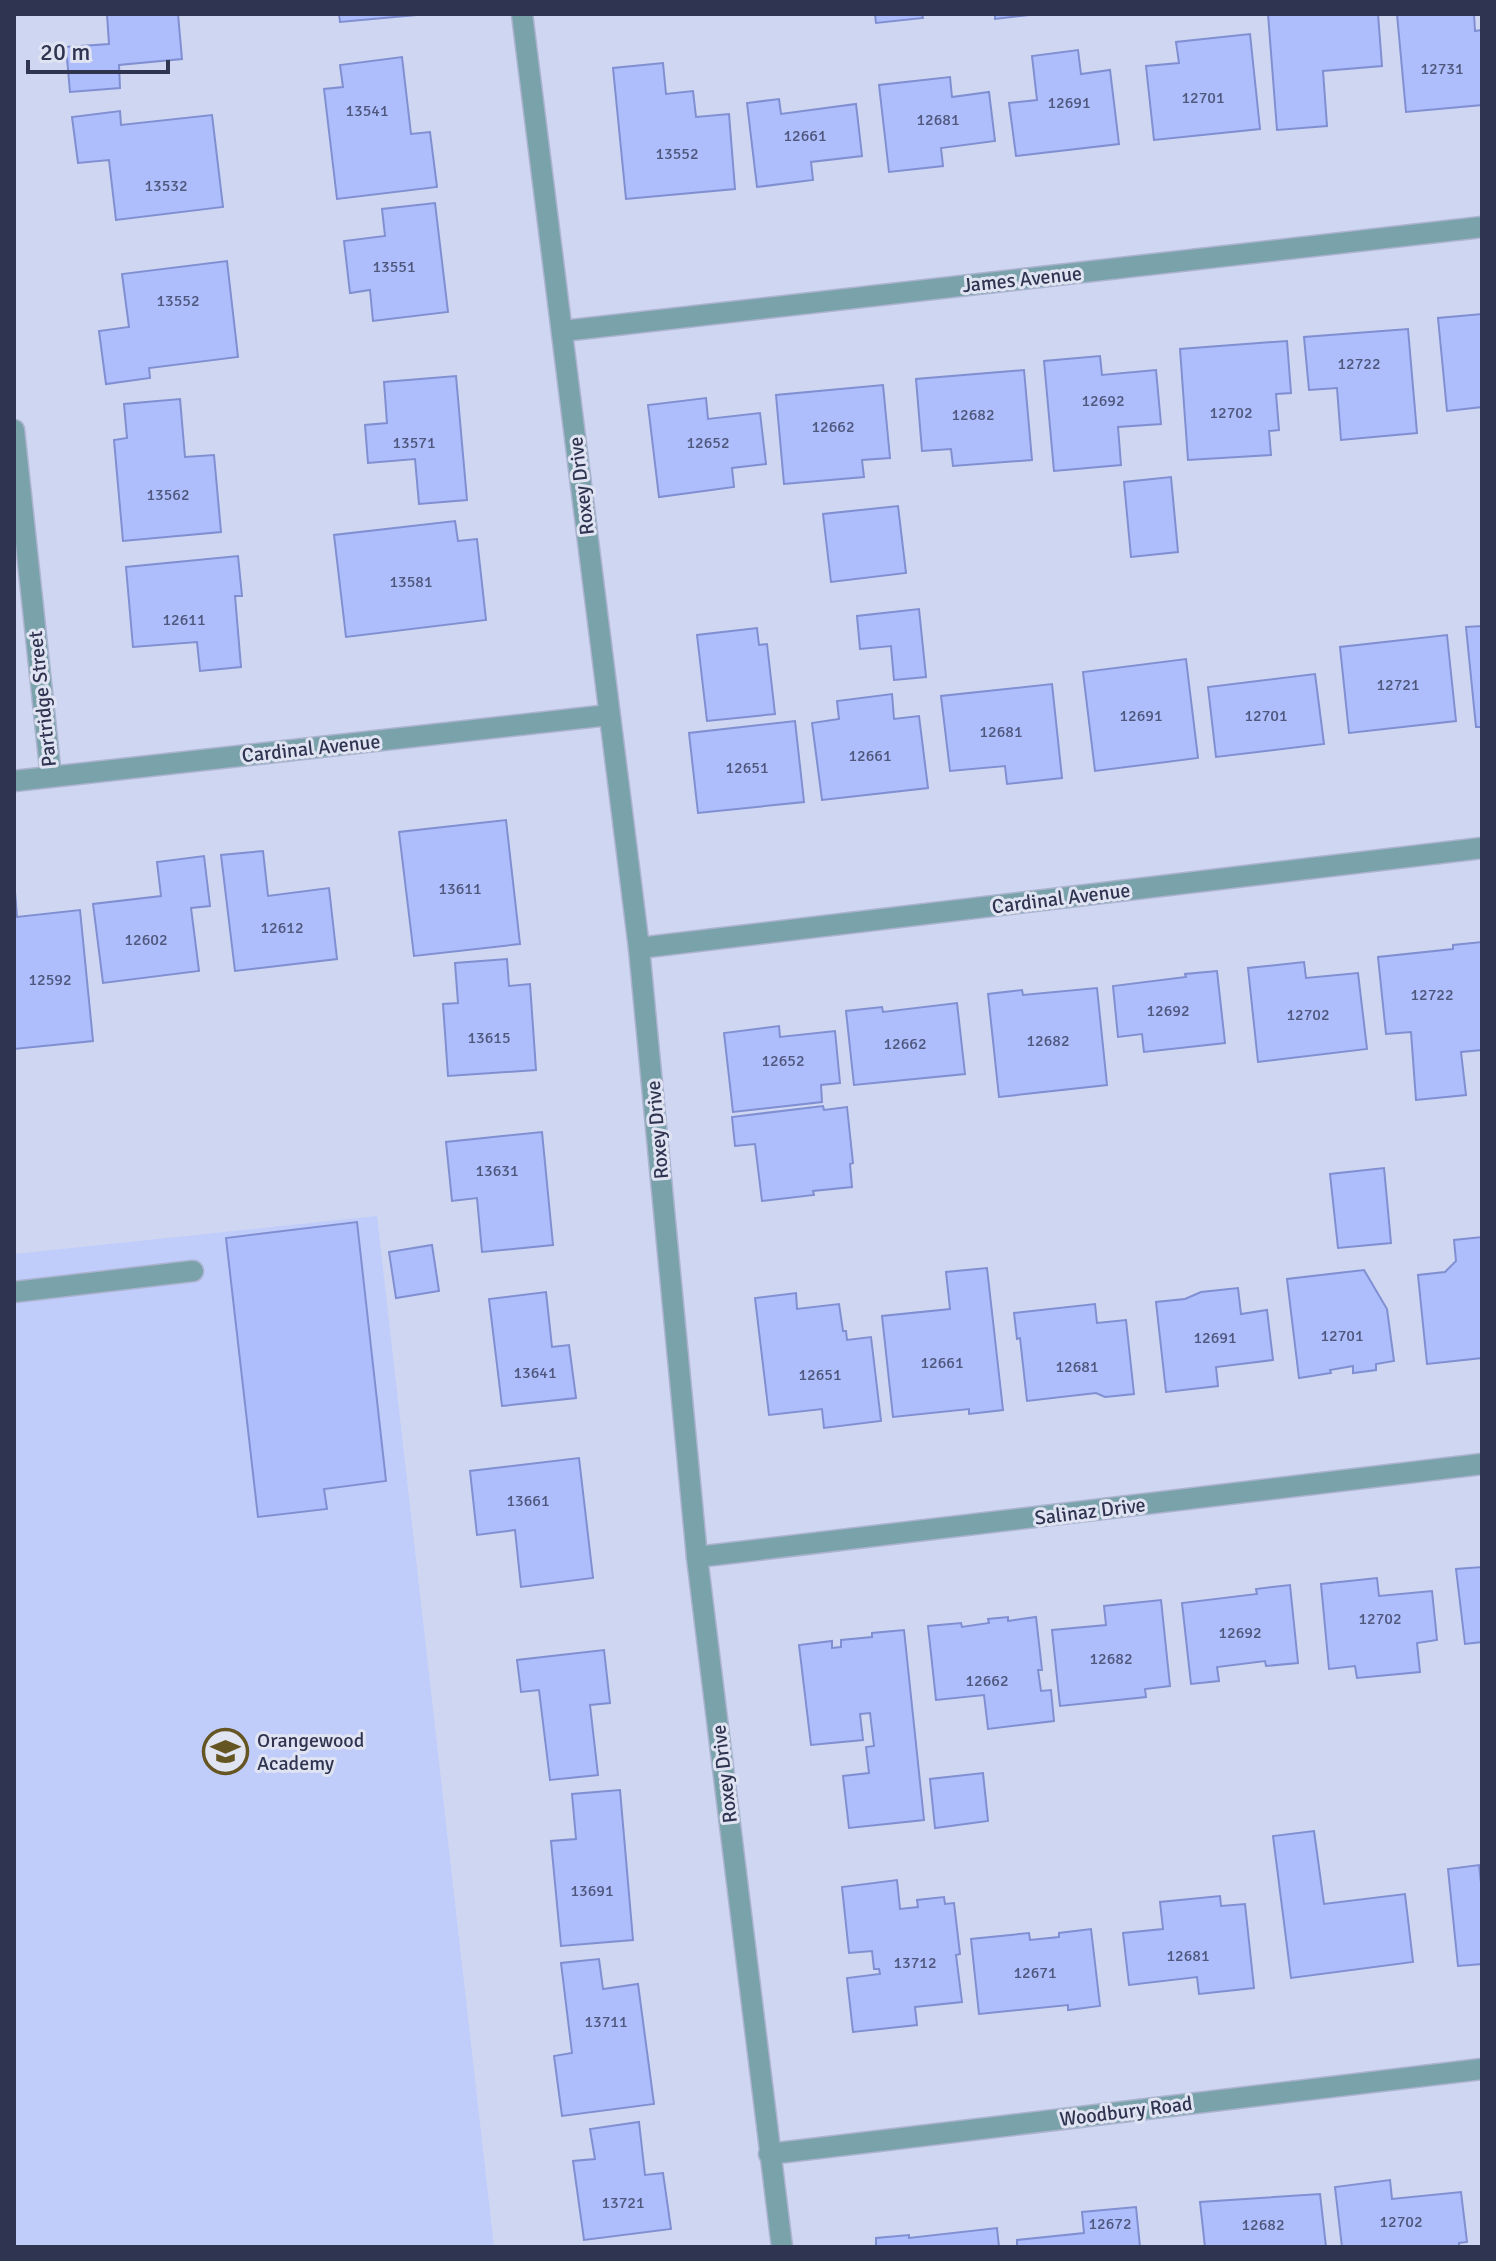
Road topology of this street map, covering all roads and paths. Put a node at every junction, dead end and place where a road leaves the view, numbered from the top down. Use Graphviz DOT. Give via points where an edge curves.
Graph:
graph roads {
  1 [pos="522,14"];
  2 [pos="1482,227"];
  3 [pos="563,331"];
  4 [pos="14,430"];
  5 [pos="609,715"];
  6 [pos="51,777"];
  7 [pos="14,781"];
  8 [pos="1482,848"];
  9 [pos="639,948"];
  10 [pos="193,1271"];
  11 [pos="14,1292"];
  12 [pos="1482,1464"];
  13 [pos="697,1557"];
  14 [pos="1482,2069"];
  15 [pos="769,2154"];
  16 [pos="782,2247"];
  1 -- 3 [label="street, Roxey Drive"];
  2 -- 3 [label="street, James Avenue"];
  3 -- 5 [label="street, Roxey Drive"];
  4 -- 6 [label="street, Partridge Street"];
  5 -- 6 [label="street, Cardinal Avenue"];
  5 -- 9 [label="street, Roxey Drive"];
  6 -- 7 [label="street, Cardinal Avenue"];
  8 -- 9 [label="street, Cardinal Avenue"];
  9 -- 13 [label="street, Roxey Drive"];
  10 -- 11 [label="street"];
  12 -- 13 [label="street, Salinaz Drive"];
  13 -- 15 [label="street, Roxey Drive"];
  14 -- 15 [label="street, Woodbury Road"];
  15 -- 16 [label="street, Roxey Drive"];
}
